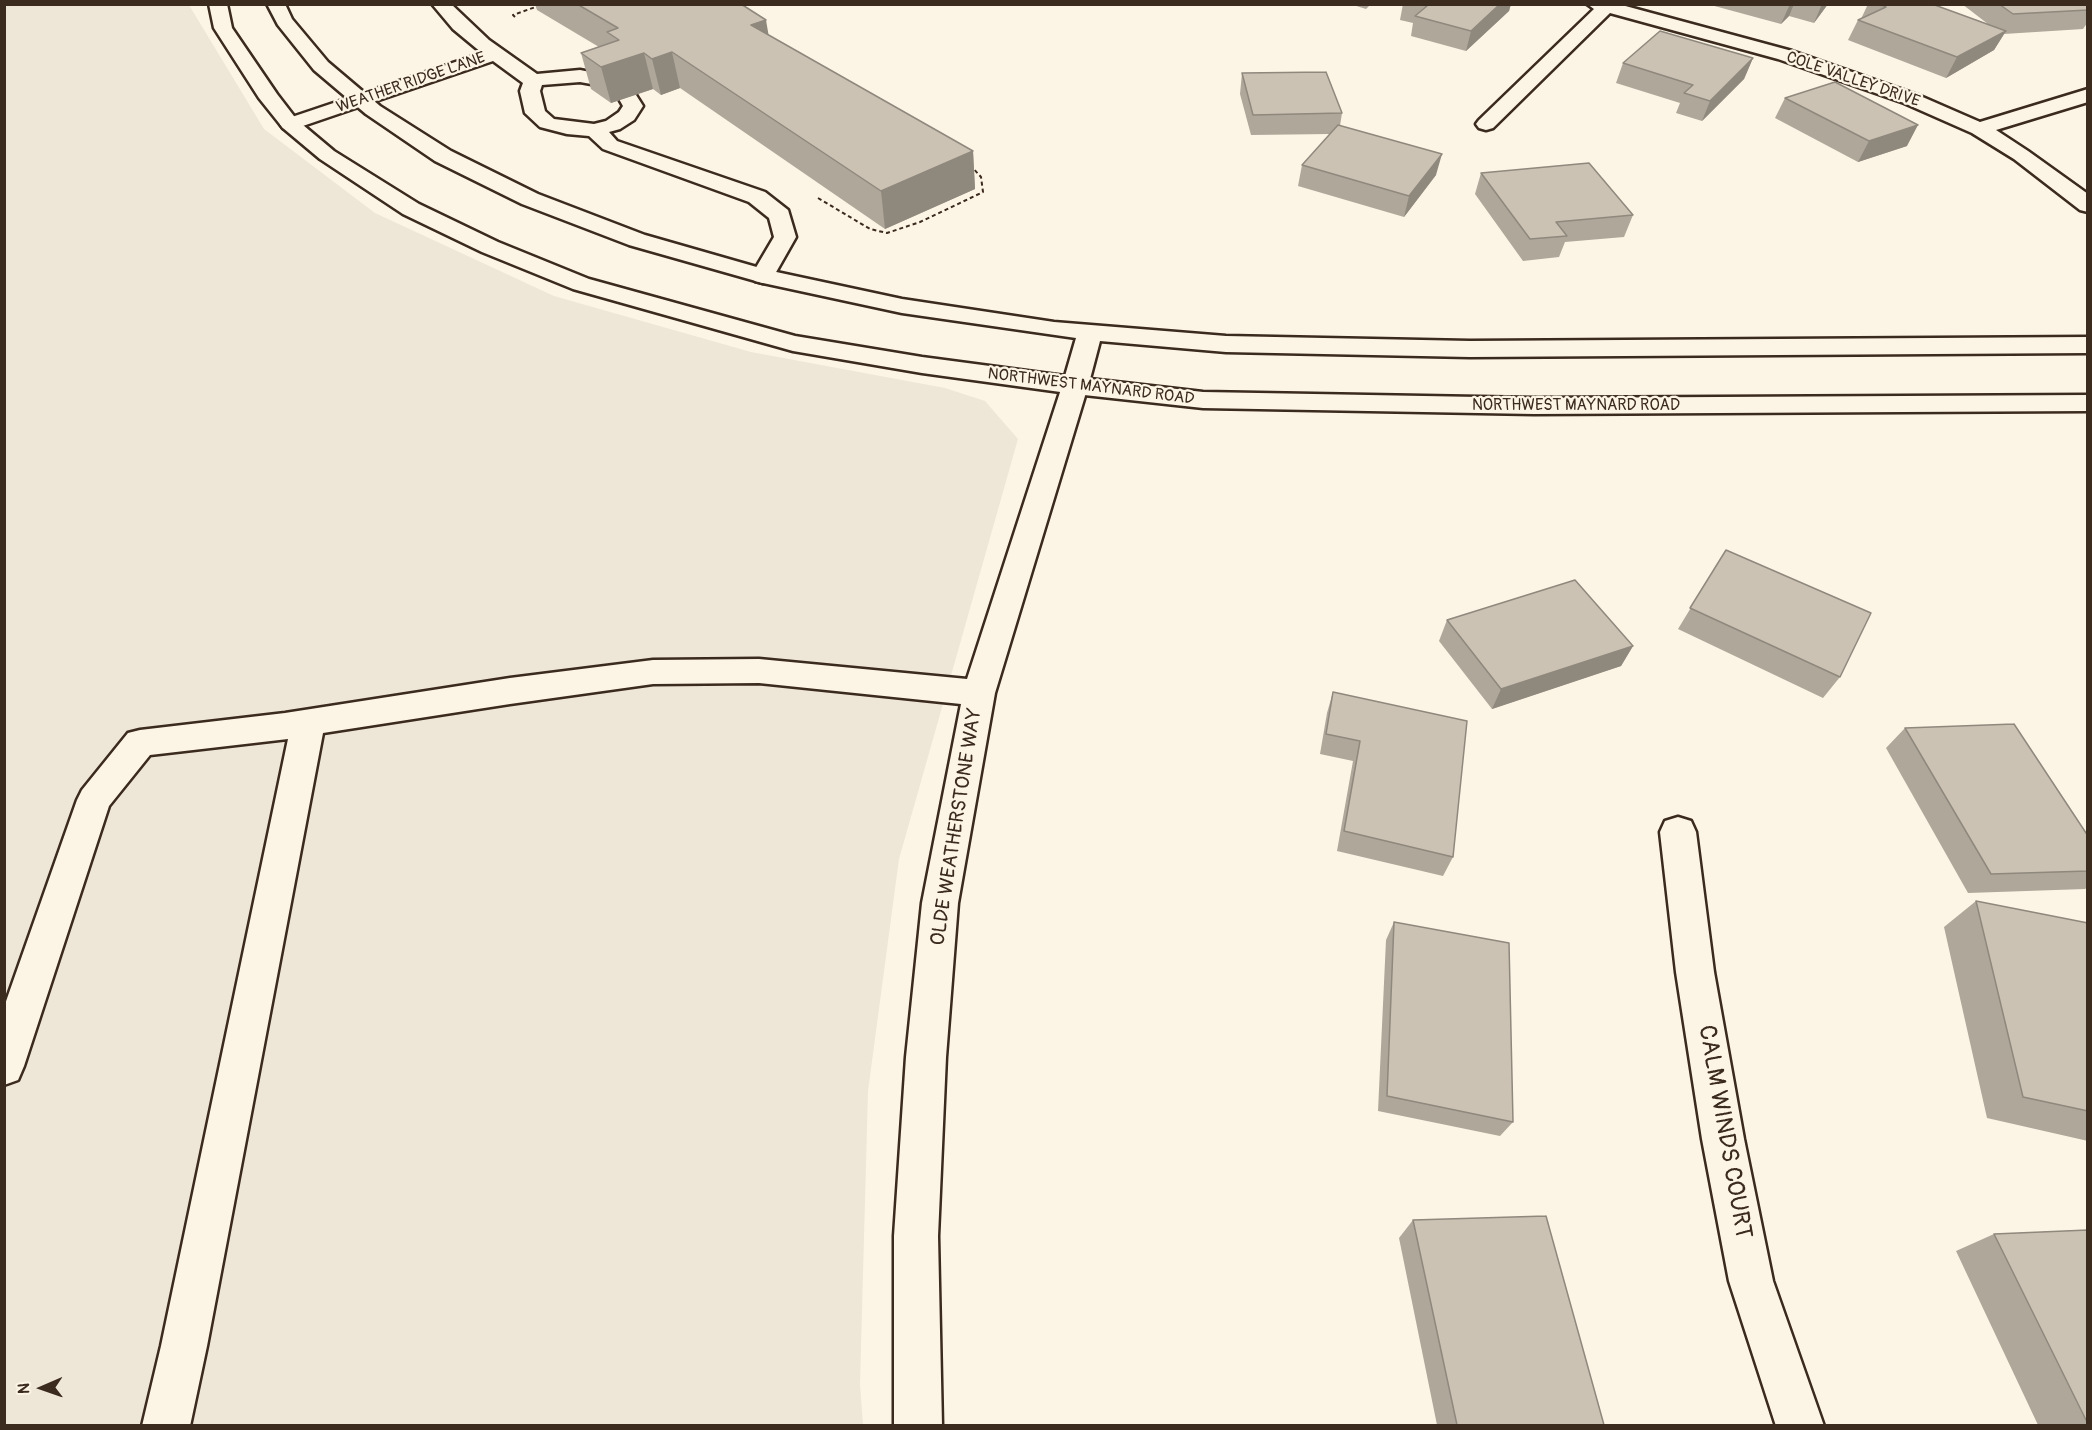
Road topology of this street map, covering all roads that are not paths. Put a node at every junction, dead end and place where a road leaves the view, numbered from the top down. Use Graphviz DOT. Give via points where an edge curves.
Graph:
graph roads {
  1 [pos="218,4"];
  2 [pos="276,4"];
  3 [pos="441,4"];
  4 [pos="1604,5"];
  5 [pos="496,54"];
  6 [pos="533,81"];
  7 [pos="608,81"];
  8 [pos="2088,95"];
  9 [pos="629,99"];
  10 [pos="361,100"];
  11 [pos="290,124"];
  12 [pos="1486,124"];
  13 [pos="604,127"];
  14 [pos="1979,129"];
  15 [pos="2088,205"];
  16 [pos="763,276"];
  17 [pos="1090,332"];
  18 [pos="2088,345"];
  19 [pos="1075,386"];
  20 [pos="2088,403"];
  21 [pos="979,693"];
  22 [pos="308,723"];
  23 [pos="1678,832"];
  24 [pos="4,1066"];
  25 [pos="166,1425"];
  26 [pos="918,1425"];
  27 [pos="1800,1425"];
  1 -- 11 [label="main road, NORTHWEST MAYNARD ROAD" via="223,28"];
  2 -- 10 [label="main road" via="284,21 321,66"];
  3 -- 5 [label="main road, WEATHER RIDGE LANE" via="460,26"];
  4 -- 12 [label="main road"];
  4 -- 14 [label="main road, COLE VALLEY DRIVE" via="1847,75"];
  5 -- 6 [label="main road"];
  5 -- 10 [label="main road, WEATHER RIDGE LANE"];
  6 -- 7 [label="main road" via="580,76"];
  6 -- 13 [label="main road" via="530,91 535,113 547,123 567,128"];
  8 -- 14 [label="main road"];
  9 -- 13 [label="main road" via="633,106 627,116"];
  10 -- 11 [label="main road, WEATHER RIDGE LANE"];
  10 -- 16 [label="main road" via="443,156 530,199 637,240"];
  11 -- 19 [label="main road, NORTHWEST MAYNARD ROAD" via="327,155 411,209 581,284 793,342"];
  13 -- 16 [label="main road" via="610,145 757,197 780,215 785,237"];
  14 -- 15 [label="main road, COLE VALLEY DRIVE"];
  16 -- 17 [label="main road" via="902,306"];
  17 -- 18 [label="main road" via="1226,344 1470,349"];
  17 -- 19 [label="main road, OLDE WEATHERSTONE WAY"];
  19 -- 20 [label="main road, NORTHWEST MAYNARD ROAD" via="1203,400 1373,405"];
  19 -- 21 [label="main road, OLDE WEATHERSTONE WAY"];
  21 -- 22 [label="main road" via="759,671 653,672"];
  21 -- 26 [label="main road, OLDE WEATHERSTONE WAY" via="940,903 926,1057 916,1236"];
  22 -- 24 [label="main road" via="140,743 94,800"];
  22 -- 25 [label="main road"];
  23 -- 27 [label="main road, CALM WINDS COURT" via="1695,972 1749,1270"];
}
